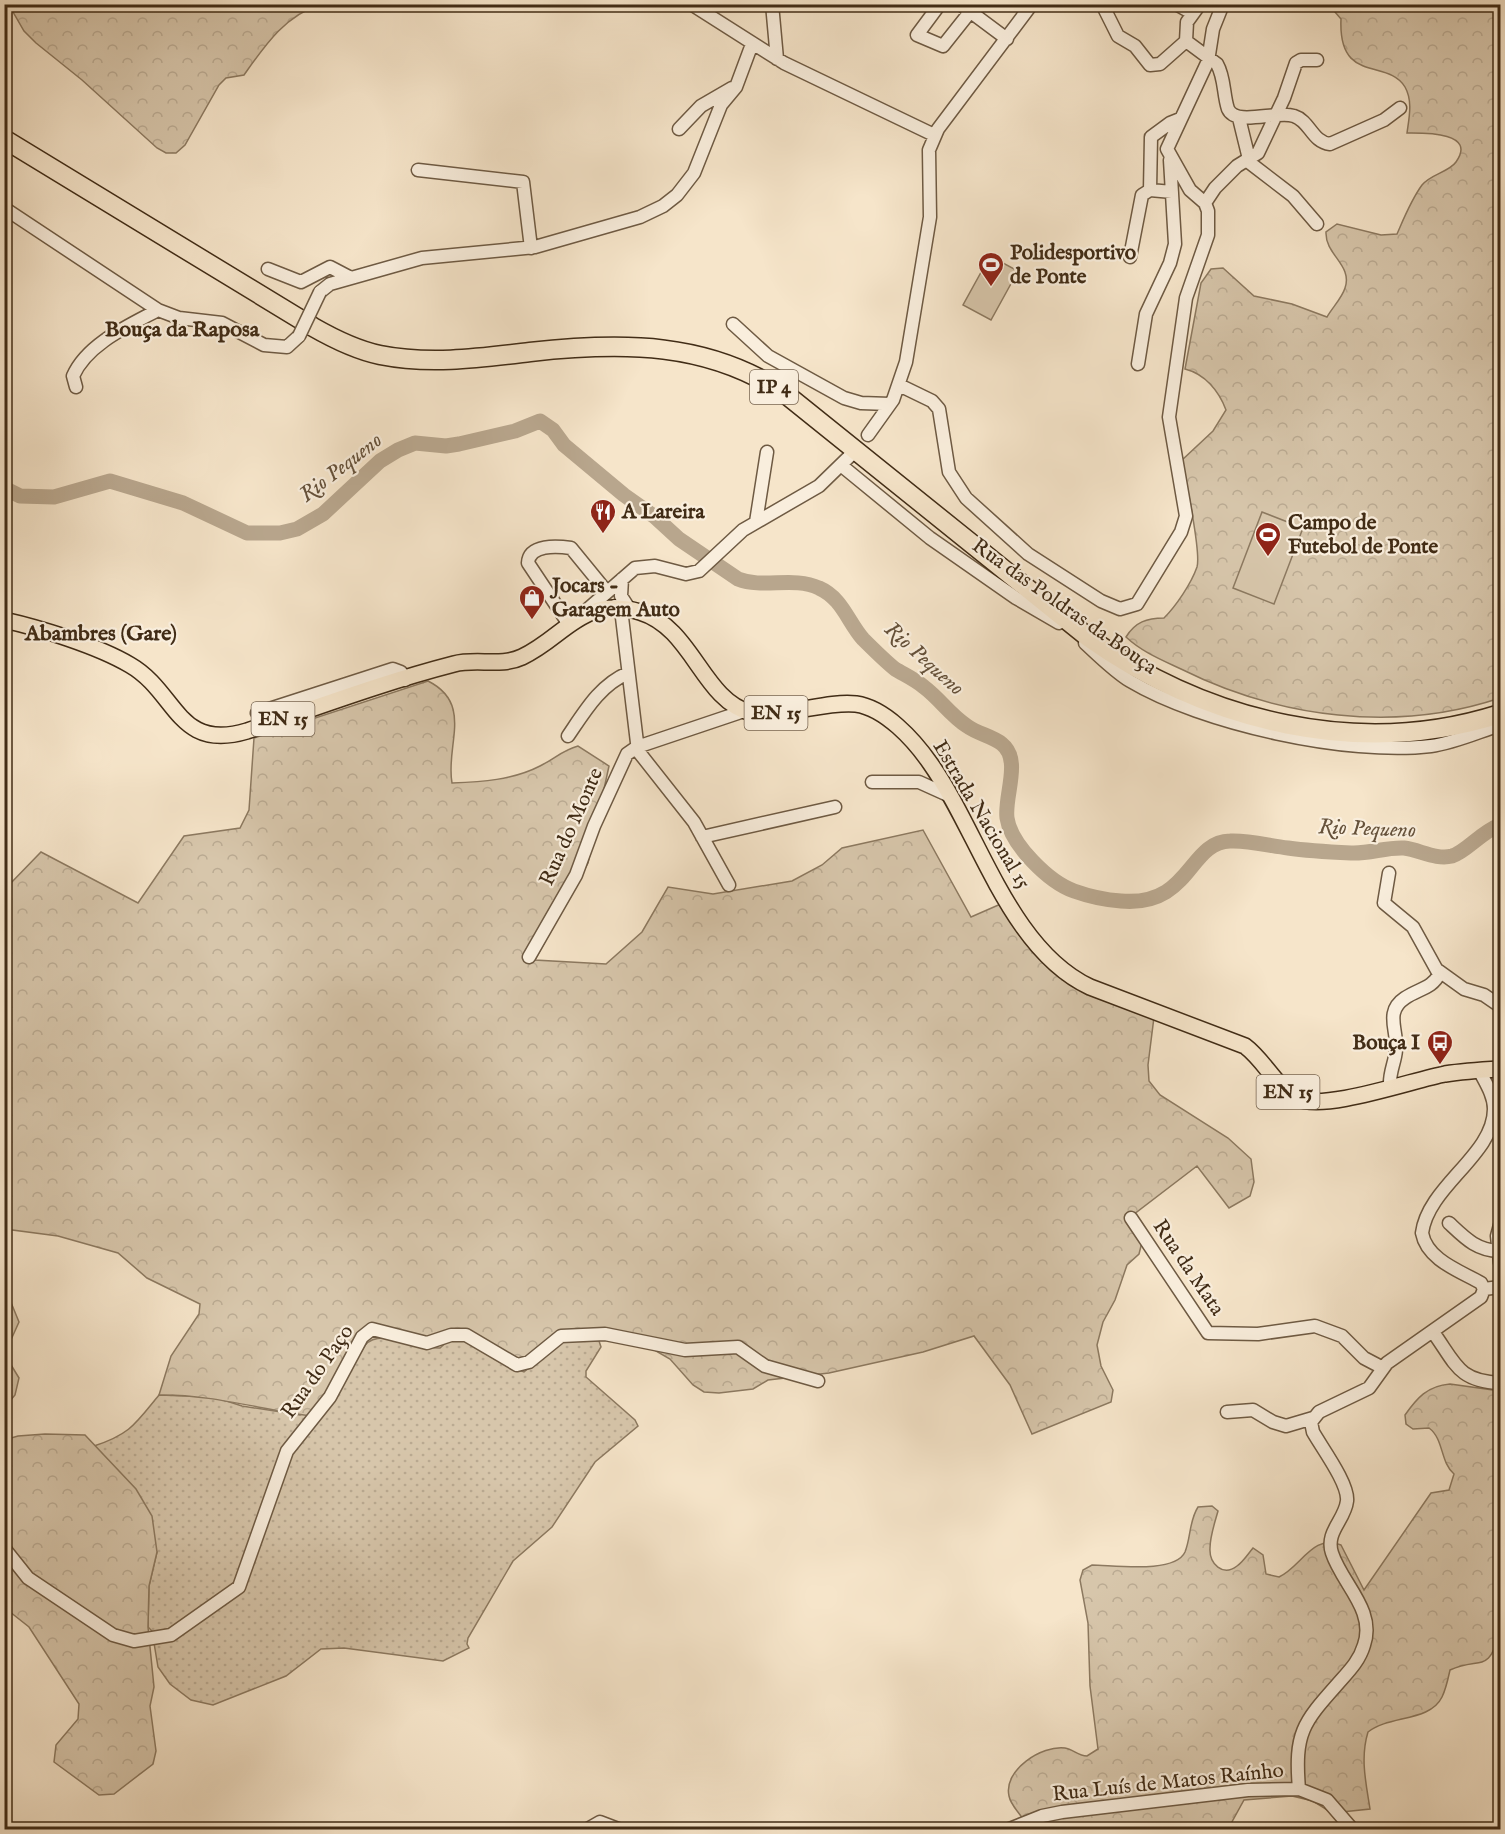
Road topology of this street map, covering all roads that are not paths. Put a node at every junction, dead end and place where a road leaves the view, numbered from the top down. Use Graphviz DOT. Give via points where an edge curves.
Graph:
graph roads {
  1 [pos="691,4"];
  2 [pos="772,4"];
  3 [pos="940,4"];
  4 [pos="1032,4"];
  5 [pos="1102,4"];
  6 [pos="1176,4"];
  7 [pos="1223,4"];
  8 [pos="965,8"];
  9 [pos="1196,9"];
  10 [pos="775,35"];
  11 [pos="1006,39"];
  12 [pos="1186,41"];
  13 [pos="756,46"];
  14 [pos="1209,55"];
  15 [pos="777,60"];
  16 [pos="1317,60"];
  17 [pos="736,87"];
  18 [pos="1400,108"];
  19 [pos="1276,114"];
  20 [pos="1239,118"];
  21 [pos="1180,119"];
  22 [pos="4,129"];
  23 [pos="679,129"];
  24 [pos="934,135"];
  25 [pos="4,139"];
  26 [pos="1170,159"];
  27 [pos="1248,159"];
  28 [pos="418,170"];
  29 [pos="1150,190"];
  30 [pos="1172,192"];
  31 [pos="1205,203"];
  32 [pos="4,208"];
  33 [pos="1317,224"];
  34 [pos="531,248"];
  35 [pos="1130,257"];
  36 [pos="268,269"];
  37 [pos="351,278"];
  38 [pos="158,310"];
  39 [pos="733,324"];
  40 [pos="1138,364"];
  41 [pos="899,386"];
  42 [pos="76,387"];
  43 [pos="891,404"];
  44 [pos="868,435"];
  45 [pos="855,451"];
  46 [pos="767,452"];
  47 [pos="842,466"];
  48 [pos="756,522"];
  49 [pos="616,586"];
  50 [pos="616,608"];
  51 [pos="4,620"];
  52 [pos="573,620"];
  53 [pos="628,673"];
  54 [pos="405,680"];
  55 [pos="1500,705"];
  56 [pos="744,711"];
  57 [pos="257,713"];
  58 [pos="1500,714"];
  59 [pos="1500,725"];
  60 [pos="568,736"];
  61 [pos="636,747"];
  62 [pos="872,782"];
  63 [pos="950,796"];
  64 [pos="835,807"];
  65 [pos="702,837"];
  66 [pos="1389,873"];
  67 [pos="729,885"];
  68 [pos="529,957"];
  69 [pos="1439,971"];
  70 [pos="1500,1006"];
  71 [pos="1500,1069"];
  72 [pos="1479,1070"];
  73 [pos="1390,1086"];
  74 [pos="1131,1218"];
  75 [pos="1449,1223"];
  76 [pos="1500,1225"];
  77 [pos="1500,1257"];
  78 [pos="1500,1287"];
  79 [pos="1484,1289"];
  80 [pos="1433,1332"];
  81 [pos="1383,1368"];
  82 [pos="818,1381"];
  83 [pos="1500,1383"];
  84 [pos="1227,1412"];
  85 [pos="1313,1418"];
  86 [pos="4,1548"];
  87 [pos="1299,1788"];
  88 [pos="586,1830"];
  89 [pos="621,1830"];
  90 [pos="1007,1830"];
  91 [pos="1353,1830"];
  1 -- 13 [label="street"];
  2 -- 10 [label="street"];
  3 -- 8 [label="street" via="917,35 943,46"];
  4 -- 11 [label="street"];
  5 -- 12 [label="street" via="1117,34 1135,46 1150,65 1160,64"];
  6 -- 9 [label="street"];
  7 -- 14 [label="street"];
  8 -- 11 [label="street"];
  9 -- 12 [label="street" via="1185,28"];
  10 -- 13 [label="street"];
  10 -- 15 [label="street"];
  11 -- 24 [label="street"];
  12 -- 14 [label="street"];
  13 -- 15 [label="street"];
  13 -- 17 [label="street"];
  14 -- 20 [label="street" via="1221,72 1229,110"];
  14 -- 21 [label="street"];
  15 -- 24 [label="street"];
  16 -- 19 [label="street" via="1296,63"];
  17 -- 23 [label="street" via="703,104"];
  17 -- 34 [label="street" via="720,108 694,173 671,201 644,215"];
  18 -- 19 [label="street" via="1384,120 1330,144 1317,139 1298,118"];
  19 -- 20 [label="street"];
  19 -- 27 [label="street" via="1258,153"];
  20 -- 27 [label="street"];
  21 -- 26 [label="street" via="1167,147"];
  21 -- 29 [label="street" via="1151,137"];
  22 -- 55 [label="highway, IP 4" via="288,302 366,342 409,350 445,351 640,338 701,347 740,360 806,401 1112,642 1145,662 1226,698 1291,717 1368,725 1428,721"];
  24 -- 41 [label="street" via="928,152 930,223"];
  25 -- 58 [label="highway, IP 4" via="313,327 366,351 400,358 444,360 593,346 640,346 693,354 751,374 793,400 1089,638 1141,671 1206,700 1279,724 1362,734 1429,730"];
  26 -- 30 [label="street"];
  26 -- 31 [label="street" via="1191,192"];
  27 -- 31 [label="street" via="1215,188"];
  27 -- 33 [label="street" via="1293,196"];
  28 -- 34 [label="street" via="524,182"];
  29 -- 30 [label="street"];
  29 -- 35 [label="street" via="1142,197"];
  30 -- 40 [label="street" via="1174,247 1147,312"];
  31 -- 41 [label="street" via="1208,235 1187,294 1169,417 1185,520 1135,606 1123,609 1108,605 1052,570 1028,554 966,498 950,472 939,409 932,401"];
  32 -- 38 [label="street"];
  34 -- 37 [label="street" via="422,258"];
  36 -- 37 [label="street" via="301,282 330,267"];
  37 -- 38 [label="street, bridge" via="327,285 320,292 299,336 287,347 271,347 222,323 188,320"];
  38 -- 42 [label="street" via="85,357 73,376"];
  39 -- 43 [label="street" via="768,356 844,398"];
  41 -- 43 [label="street"];
  43 -- 44 [label="street"];
  45 -- 47 [label="street"];
  46 -- 48 [label="street"];
  47 -- 48 [label="street" via="806,496"];
  47 -- 59 [label="street, Rua das Poldras da Bouça" via="930,538 1072,633 1125,677 1195,709 1272,733 1361,745 1432,746"];
  48 -- 49 [label="street" via="690,574 640,566 631,569"];
  49 -- 50 [label="street" via="622,600"];
  49 -- 50 [label="street" via="608,597"];
  49 -- 52 [label="street"];
  49 -- 52 [label="street" via="571,548 541,548 532,554 528,563"];
  50 -- 52 [label="main road, EN 15"];
  50 -- 53 [label="street"];
  50 -- 56 [label="main road, EN 15" via="652,617 671,630 722,695"];
  51 -- 54 [label="main road, EN 15" via="125,662 150,680 186,724 211,734 239,733"];
  52 -- 54 [label="main road, EN 15" via="517,659 462,662"];
  53 -- 60 [label="street" via="599,693"];
  53 -- 61 [label="street"];
  54 -- 57 [label="street" via="401,672 393,669"];
  56 -- 61 [label="street"];
  56 -- 63 [label="main road, Estrada Nacional 15 / EN 15" via="765,714 841,704 863,706 908,737"];
  61 -- 65 [label="street"];
  61 -- 68 [label="street, Rua do Monte" via="622,761 576,875"];
  62 -- 63 [label="street" via="919,782"];
  63 -- 73 [label="main road, Estrada Nacional 15 / EN 15" via="1005,897 1042,951 1070,976 1245,1046 1285,1089 1300,1099 1326,1102"];
  64 -- 65 [label="street"];
  65 -- 67 [label="street"];
  66 -- 69 [label="street" via="1383,903 1413,927"];
  69 -- 70 [label="street" via="1464,989 1484,995"];
  69 -- 73 [label="street" via="1433,983 1404,998 1394,1010 1396,1049"];
  71 -- 72 [label="main road, Estrada Nacional 15 / EN 15"];
  72 -- 73 [label="main road, Estrada Nacional 15 / EN 15"];
  72 -- 79 [label="street" via="1493,1105 1491,1123 1480,1145 1436,1203 1422,1233 1434,1253 1481,1283"];
  74 -- 81 [label="street, Rua da Mata" via="1208,1333 1258,1334 1315,1326 1342,1336 1364,1358"];
  75 -- 77 [label="street" via="1474,1245"];
  76 -- 77 [label="street"];
  78 -- 79 [label="street"];
  79 -- 80 [label="street" via="1478,1299"];
  80 -- 81 [label="street"];
  80 -- 83 [label="street" via="1468,1377"];
  81 -- 85 [label="street" via="1369,1388"];
  82 -- 86 [label="street, Rua do Paço" via="765,1366 733,1346 685,1350 622,1335 570,1334 556,1338 532,1360 517,1365 466,1335 451,1335 427,1343 372,1329 362,1336 330,1397 286,1451 238,1587 177,1633 134,1641 113,1635 28,1578"];
  84 -- 85 [label="street" via="1254,1410 1286,1426"];
  85 -- 87 [label="street" via="1312,1431 1347,1492 1346,1508 1333,1533 1331,1549 1364,1612 1367,1628 1356,1663 1316,1708 1302,1731 1297,1749"];
  87 -- 90 [label="street, Rua Luís de Matos Raínho" via="1248,1790 1062,1812"];
  87 -- 91 [label="street" via="1327,1800"];
  88 -- 89 [label="street" via="598,1822"];
}
